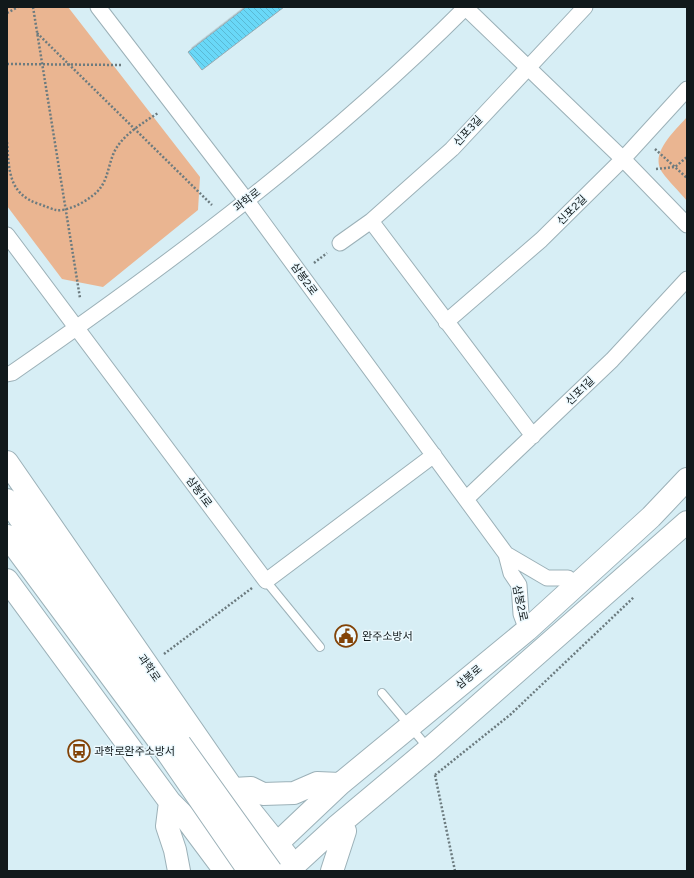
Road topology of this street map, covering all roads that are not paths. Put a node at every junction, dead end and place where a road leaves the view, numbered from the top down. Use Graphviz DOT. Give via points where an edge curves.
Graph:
graph roads {
  1 [pos="98,7"];
  2 [pos="465,7"];
  3 [pos="585,7"];
  4 [pos="527,68"];
  5 [pos="687,89"];
  6 [pos="623,159"];
  7 [pos="247,201"];
  8 [pos="371,221"];
  9 [pos="687,226"];
  10 [pos="7,235"];
  11 [pos="340,243"];
  12 [pos="687,279"];
  13 [pos="446,322"];
  14 [pos="76,328"];
  15 [pos="9,377"];
  16 [pos="533,436"];
  17 [pos="434,456"];
  18 [pos="7,462"];
  19 [pos="687,479"];
  20 [pos="467,498"];
  21 [pos="7,500"];
  22 [pos="687,522"];
  23 [pos="7,536"];
  24 [pos="506,554"];
  25 [pos="7,580"];
  26 [pos="261,582"];
  27 [pos="574,585"];
  28 [pos="527,630"];
  29 [pos="320,647"];
  30 [pos="382,693"];
  31 [pos="410,726"];
  32 [pos="174,748"];
  33 [pos="428,749"];
  34 [pos="340,784"];
  35 [pos="233,789"];
  36 [pos="177,809"];
  37 [pos="336,827"];
  38 [pos="278,844"];
  39 [pos="292,869"];
  40 [pos="179,871"];
  41 [pos="226,871"];
  42 [pos="248,871"];
  43 [pos="271,871"];
  44 [pos="332,871"];
  1 -- 7 [label="street, 삼봉2로"];
  2 -- 4 [label="street"];
  2 -- 7 [label="street, 과학로" via="352,114"];
  3 -- 4 [label="street, 신포3길"];
  4 -- 6 [label="street"];
  4 -- 8 [label="street, 신포3길" via="452,149"];
  5 -- 6 [label="street, 신포2길"];
  6 -- 9 [label="street"];
  6 -- 13 [label="street, 신포2길" via="541,240"];
  7 -- 14 [label="street, 과학로"];
  7 -- 17 [label="street, 삼봉2로"];
  8 -- 11 [label="street, 신포3길"];
  8 -- 13 [label="street"];
  10 -- 14 [label="street, 삼봉1로"];
  12 -- 16 [label="street, 신포1길" via="612,360"];
  13 -- 16 [label="street"];
  14 -- 15 [label="street, 과학로"];
  14 -- 26 [label="street, 삼봉1로"];
  16 -- 20 [label="street, 신포1길"];
  17 -- 20 [label="street, 삼봉2로"];
  17 -- 26 [label="street"];
  18 -- 35 [label="street, 과학로"];
  19 -- 27 [label="street, 삼봉로" via="651,517"];
  20 -- 24 [label="street, 삼봉2로"];
  21 -- 32 [label="street, 과학로"];
  22 -- 33 [label="street"];
  23 -- 32 [label="street, 과학로"];
  24 -- 27 [label="street, 삼봉2로" via="547,578 568,578"];
  24 -- 28 [label="street, 삼봉2로" via="511,573 519,585 521,614"];
  25 -- 36 [label="street"];
  26 -- 29 [label="lane"];
  27 -- 28 [label="street, 삼봉로"];
  28 -- 31 [label="street, 삼봉로"];
  30 -- 31 [label="lane"];
  31 -- 33 [label="lane"];
  31 -- 34 [label="street, 삼봉로"];
  32 -- 42 [label="street, 과학로, bridge"];
  32 -- 43 [label="street, 과학로, bridge"];
  33 -- 37 [label="street"];
  34 -- 35 [label="street" via="317,783 294,792 263,794 251,788"];
  34 -- 38 [label="street, 삼봉로"];
  35 -- 36 [label="street" via="239,818 226,833 205,831"];
  35 -- 38 [label="street, 과학로"];
  36 -- 40 [label="street" via="167,826"];
  36 -- 41 [label="street"];
  37 -- 39 [label="street"];
  37 -- 44 [label="street" via="345,831"];
  38 -- 39 [label="street, 과학로"];
  38 -- 42 [label="street, 삼봉로"];
}
